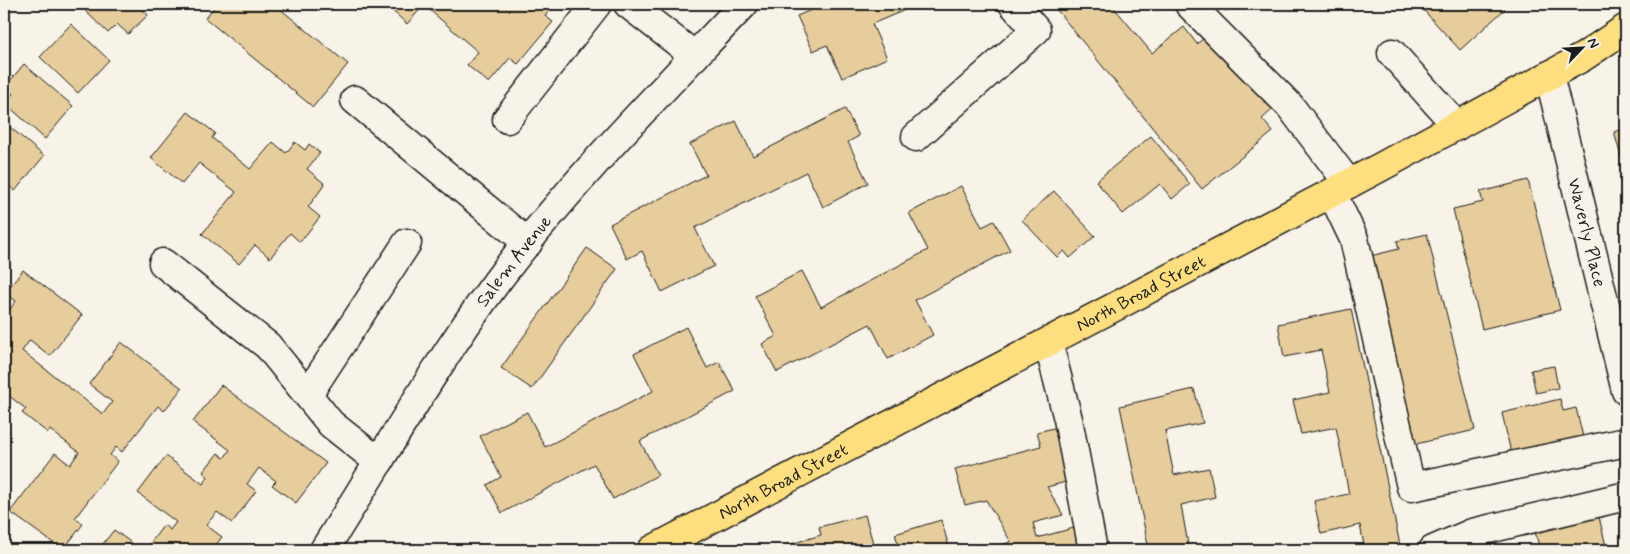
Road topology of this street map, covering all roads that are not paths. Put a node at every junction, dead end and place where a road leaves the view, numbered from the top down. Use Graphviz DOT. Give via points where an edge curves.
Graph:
graph roads {
  1 [pos="597,4"];
  2 [pos="628,4"];
  3 [pos="744,4"];
  4 [pos="1013,4"];
  5 [pos="1189,4"];
  6 [pos="1626,28"];
  7 [pos="1392,53"];
  8 [pos="695,56"];
  9 [pos="1549,75"];
  10 [pos="355,100"];
  11 [pos="507,119"];
  12 [pos="1457,126"];
  13 [pos="916,137"];
  14 [pos="1341,189"];
  15 [pos="407,243"];
  16 [pos="528,243"];
  17 [pos="163,263"];
  18 [pos="1618,325"];
  19 [pos="1048,342"];
  20 [pos="1626,391"];
  21 [pos="308,394"];
  22 [pos="1626,442"];
  23 [pos="379,462"];
  24 [pos="1626,496"];
  25 [pos="324,550"];
  26 [pos="652,550"];
  27 [pos="1093,550"];
  28 [pos="1434,550"];
  1 -- 11 [label="street"];
  2 -- 8 [label="street"];
  3 -- 8 [label="street, Salem Avenue"];
  4 -- 13 [label="street" via="1036,30"];
  5 -- 14 [label="street" via="1290,106"];
  6 -- 9 [label="main road, North Broad Street"];
  7 -- 12 [label="street"];
  8 -- 16 [label="street, Salem Avenue" via="585,173"];
  9 -- 12 [label="main road, North Broad Street"];
  9 -- 18 [label="street, Waverly Place"];
  10 -- 16 [label="street"];
  12 -- 14 [label="main road, North Broad Street"];
  14 -- 19 [label="main road, North Broad Street"];
  14 -- 22 [label="street" via="1411,487"];
  15 -- 21 [label="street"];
  16 -- 23 [label="street, Salem Avenue" via="498,280 435,372"];
  17 -- 21 [label="street" via="268,346"];
  18 -- 20 [label="street, Waverly Place"];
  19 -- 26 [label="main road, North Broad Street"];
  19 -- 27 [label="street" via="1068,419"];
  21 -- 23 [label="street" via="331,424"];
  23 -- 25 [label="street, Salem Avenue"];
  24 -- 28 [label="street" via="1472,533"];
}
